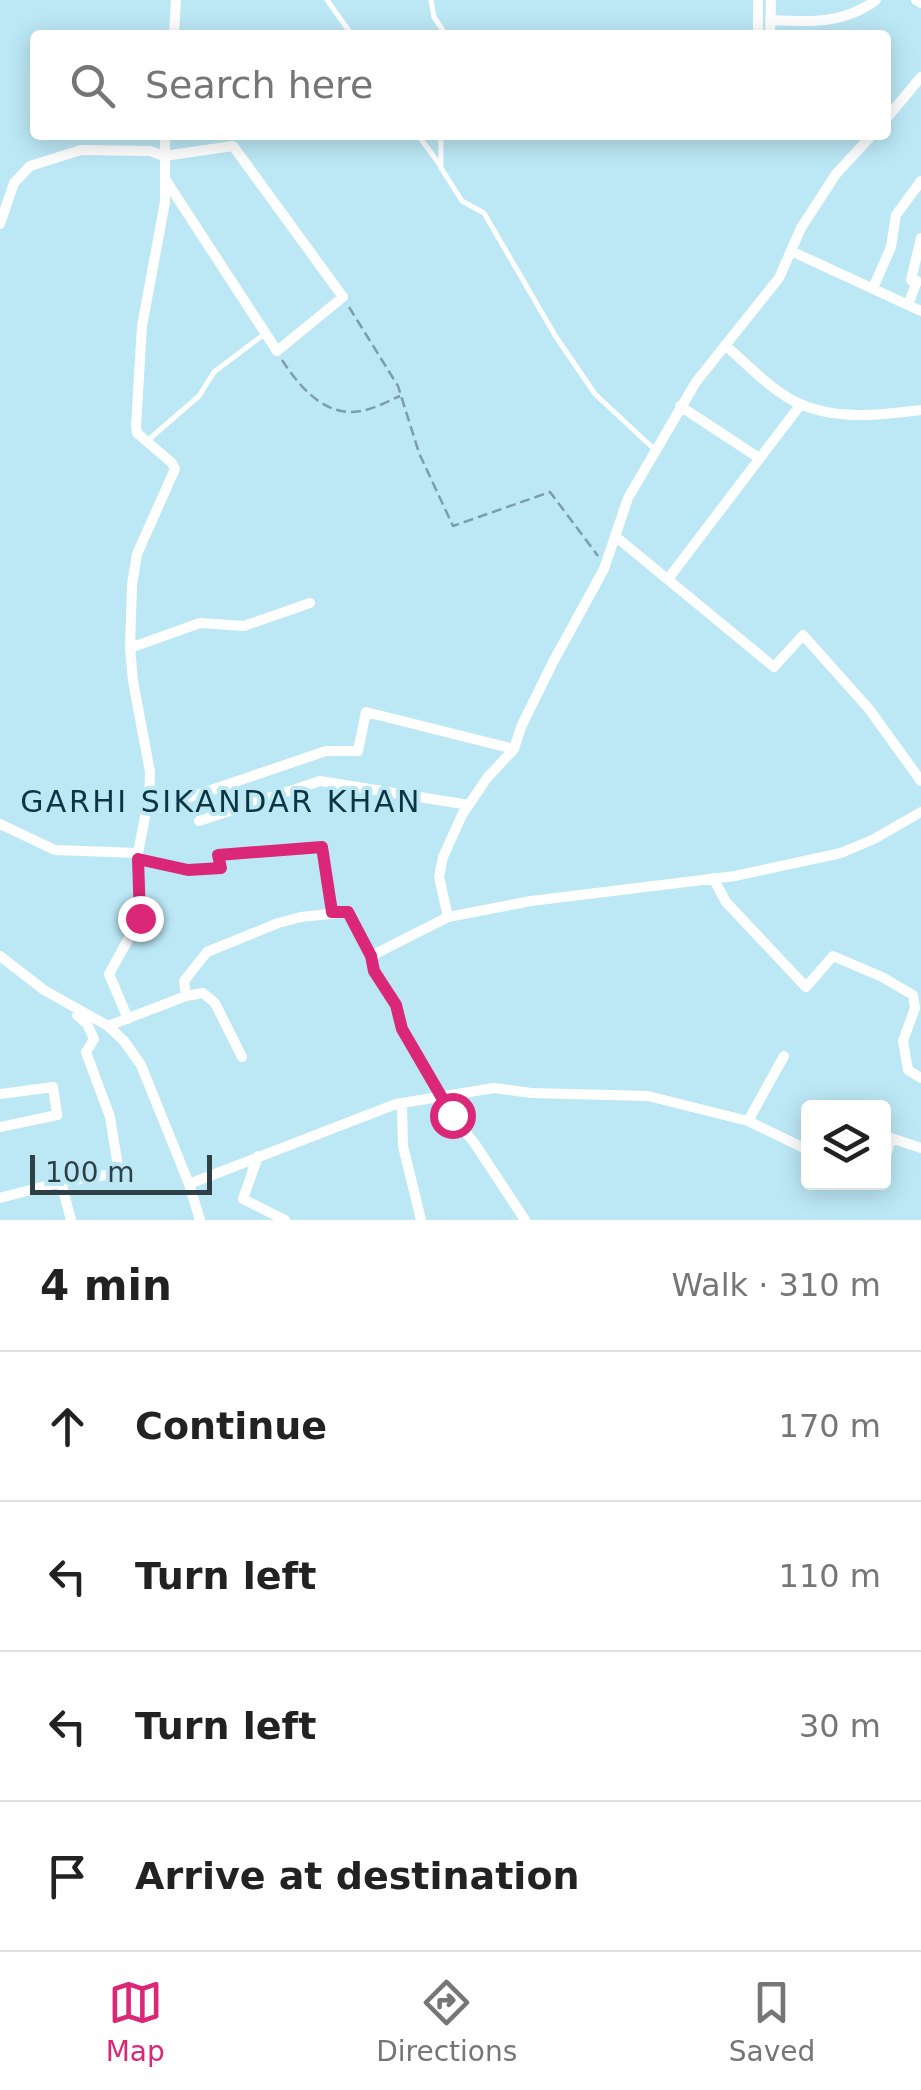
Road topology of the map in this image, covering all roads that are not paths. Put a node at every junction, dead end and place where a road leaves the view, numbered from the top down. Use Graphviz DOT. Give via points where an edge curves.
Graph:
graph roads {
  1 [pos="176,0"];
  2 [pos="327,0"];
  3 [pos="431,0"];
  4 [pos="758,0"];
  5 [pos="771,0"];
  6 [pos="876,0"];
  7 [pos="771,20"];
  8 [pos="174,30"];
  9 [pos="348,30"];
  10 [pos="443,30"];
  11 [pos="758,30"];
  12 [pos="770,30"];
  13 [pos="920,82"];
  14 [pos="891,114"];
  15 [pos="166,140"];
  16 [pos="421,140"];
  17 [pos="441,140"];
  18 [pos="867,140"];
  19 [pos="164,156"];
  20 [pos="441,168"];
  21 [pos="166,181"];
  22 [pos="921,181"];
  23 [pos="0,183"];
  24 [pos="10,193"];
  25 [pos="0,224"];
  26 [pos="921,238"];
  27 [pos="791,251"];
  28 [pos="873,288"];
  29 [pos="908,305"];
  30 [pos="921,311"];
  31 [pos="266,333"];
  32 [pos="725,345"];
  33 [pos="800,404"];
  34 [pos="680,406"];
  35 [pos="921,410"];
  36 [pos="147,441"];
  37 [pos="654,448"];
  38 [pos="760,458"];
  39 [pos="615,536"];
  40 [pos="668,579"];
  41 [pos="310,602"];
  42 [pos="130,648"];
  43 [pos="514,749"];
  44 [pos="921,782"];
  45 [pos="468,805"];
  46 [pos="146,812"];
  47 [pos="921,812"];
  48 [pos="199,820"];
  49 [pos="0,824"];
  50 [pos="138,856"];
  51 [pos="713,878"];
  52 [pos="332,912"];
  53 [pos="448,917"];
  54 [pos="0,956"];
  55 [pos="371,956"];
  56 [pos="186,996"];
  57 [pos="62,1000"];
  58 [pos="128,1019"];
  59 [pos="108,1026"];
  60 [pos="784,1056"];
  61 [pos="242,1057"];
  62 [pos="921,1078"];
  63 [pos="0,1094"];
  64 [pos="443,1097"];
  65 [pos="402,1103"];
  66 [pos="748,1121"];
  67 [pos="0,1127"];
  68 [pos="891,1138"];
  69 [pos="801,1147"];
  70 [pos="921,1148"];
  71 [pos="258,1156"];
  72 [pos="61,1182"];
  73 [pos="189,1184"];
  74 [pos="0,1198"];
  75 [pos="71,1220"];
  76 [pos="200,1220"];
  77 [pos="285,1220"];
  78 [pos="421,1220"];
  79 [pos="525,1220"];
  1 -- 8 [label="street"];
  2 -- 9 [label="lane"];
  3 -- 10 [label="lane"];
  4 -- 11 [label="street"];
  5 -- 7 [label="street"];
  6 -- 7 [label="street" via="828,22"];
  7 -- 12 [label="street"];
  13 -- 14 [label="street"];
  15 -- 19 [label="street"];
  16 -- 20 [label="lane"];
  17 -- 20 [label="lane"];
  18 -- 27 [label="street" via="836,174"];
  19 -- 21 [label="street"];
  19 -- 24 [label="street" via="81,150 30,166"];
  19 -- 31 [label="street" via="232,146 343,297 277,352"];
  20 -- 37 [label="lane" via="462,202 484,212 595,394"];
  21 -- 31 [label="street"];
  21 -- 36 [label="street" via="142,326 136,426"];
  22 -- 28 [label="street" via="896,215"];
  23 -- 24 [label="street"];
  24 -- 25 [label="street"];
  26 -- 29 [label="street"];
  27 -- 28 [label="street"];
  27 -- 32 [label="street" via="779,278"];
  28 -- 29 [label="street"];
  29 -- 30 [label="street"];
  31 -- 36 [label="lane" via="214,372 199,396"];
  32 -- 33 [label="street"];
  32 -- 34 [label="street"];
  33 -- 35 [label="street" via="830,414"];
  33 -- 38 [label="street"];
  34 -- 37 [label="street"];
  34 -- 38 [label="street"];
  36 -- 42 [label="street" via="175,469 137,554"];
  37 -- 39 [label="street"];
  38 -- 40 [label="street"];
  39 -- 40 [label="street"];
  39 -- 43 [label="street"];
  40 -- 44 [label="street" via="774,668 802,635 869,709"];
  41 -- 42 [label="street" via="244,626 200,623"];
  42 -- 46 [label="street" via="150,772"];
  43 -- 45 [label="street"];
  43 -- 46 [label="street" via="366,712 358,751 326,751"];
  45 -- 48 [label="street" via="320,781"];
  45 -- 53 [label="street" via="438,877"];
  46 -- 50 [label="street"];
  47 -- 51 [label="street" via="841,853"];
  49 -- 50 [label="street" via="55,850"];
  50 -- 52 [label="street" via="188,870 221,868 218,855 322,847"];
  50 -- 58 [label="street" via="140,918 109,974"];
  51 -- 53 [label="street"];
  51 -- 62 [label="street" via="726,902 806,988 833,956 912,995 915,1008 903,1041 908,1070"];
  52 -- 55 [label="street" via="348,912"];
  52 -- 56 [label="street" via="278,923 207,952 184,981"];
  53 -- 55 [label="street"];
  54 -- 57 [label="street"];
  55 -- 64 [label="street" via="402,1029"];
  56 -- 58 [label="street"];
  56 -- 61 [label="street" via="210,996"];
  57 -- 59 [label="street"];
  57 -- 72 [label="street" via="94,1039 86,1052 110,1118 119,1173"];
  58 -- 59 [label="street"];
  59 -- 73 [label="street" via="141,1065"];
  60 -- 66 [label="street"];
  63 -- 67 [label="street" via="53,1086 58,1115"];
  64 -- 65 [label="street"];
  64 -- 66 [label="street" via="494,1088 648,1096"];
  64 -- 79 [label="street"];
  65 -- 71 [label="street"];
  65 -- 78 [label="street" via="403,1146"];
  66 -- 69 [label="street"];
  68 -- 70 [label="street"];
  71 -- 73 [label="street"];
  71 -- 77 [label="street" via="243,1200"];
  72 -- 74 [label="street"];
  72 -- 75 [label="street"];
  73 -- 76 [label="street"];
}
